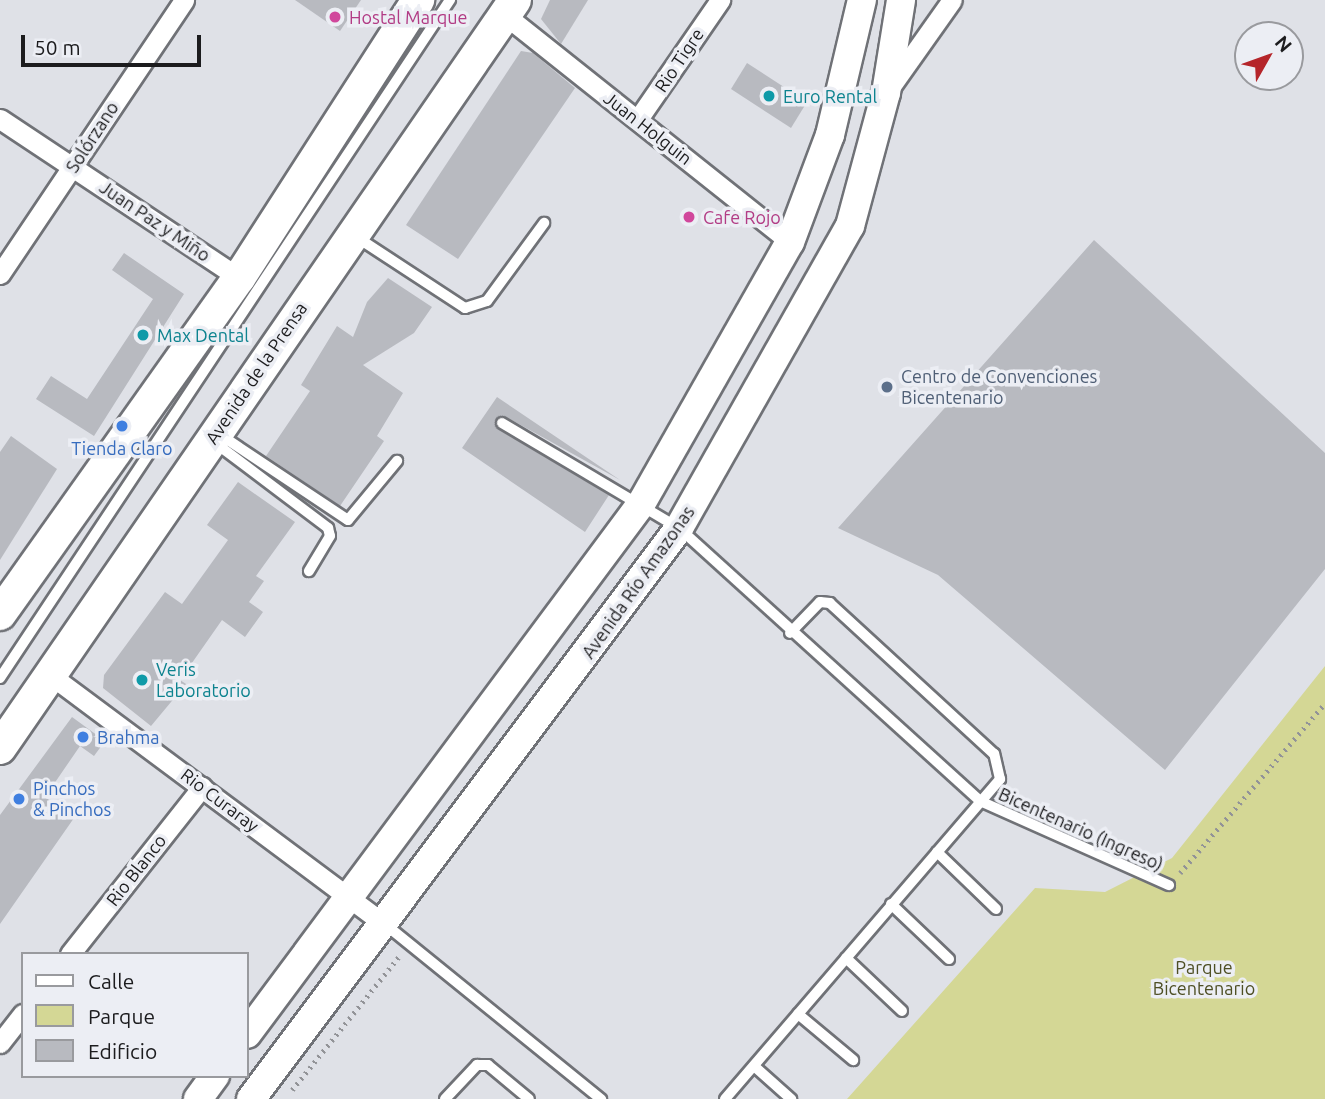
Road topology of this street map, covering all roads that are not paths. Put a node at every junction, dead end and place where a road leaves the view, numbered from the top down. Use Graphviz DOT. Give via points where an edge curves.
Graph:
graph roads {
  1 [pos="184,0"];
  2 [pos="418,0"];
  3 [pos="450,0"];
  4 [pos="720,0"];
  5 [pos="862,0"];
  6 [pos="901,0"];
  7 [pos="952,0"];
  8 [pos="510,8"];
  9 [pos="886,93"];
  10 [pos="0,119"];
  11 [pos="639,119"];
  12 [pos="73,166"];
  13 [pos="544,223"];
  14 [pos="352,233"];
  15 [pos="790,242"];
  16 [pos="0,274"];
  17 [pos="239,278"];
  18 [pos="502,422"];
  19 [pos="213,436"];
  20 [pos="397,461"];
  21 [pos="641,503"];
  22 [pos="679,528"];
  23 [pos="309,571"];
  24 [pos="0,614"];
  25 [pos="790,633"];
  26 [pos="53,677"];
  27 [pos="0,678"];
  28 [pos="0,748"];
  29 [pos="202,787"];
  30 [pos="980,801"];
  31 [pos="936,852"];
  32 [pos="1169,885"];
  33 [pos="350,898"];
  34 [pos="891,904"];
  35 [pos="996,909"];
  36 [pos="386,925"];
  37 [pos="72,952"];
  38 [pos="846,958"];
  39 [pos="949,959"];
  40 [pos="902,1011"];
  41 [pos="798,1014"];
  42 [pos="21,1017"];
  43 [pos="248,1033"];
  44 [pos="0,1043"];
  45 [pos="853,1060"];
  46 [pos="754,1066"];
  47 [pos="214,1078"];
  48 [pos="198,1099"];
  49 [pos="251,1099"];
  50 [pos="445,1099"];
  51 [pos="529,1099"];
  52 [pos="601,1099"];
  53 [pos="725,1099"];
  54 [pos="790,1099"];
  1 -- 12 [label="street, Solórzano"];
  2 -- 17 [label="main road"];
  3 -- 27 [label="lane"];
  4 -- 11 [label="street, Rio Tigre"];
  5 -- 15 [label="main road" via="830,135"];
  6 -- 9 [label="main road, Avenida Río Amazonas"];
  7 -- 9 [label="street"];
  8 -- 11 [label="street, Juan Holguin"];
  8 -- 14 [label="main road, Avenida de la Prensa"];
  9 -- 22 [label="main road, Avenida Río Amazonas" via="849,226"];
  10 -- 12 [label="street, Juan Paz y Miño"];
  11 -- 15 [label="street, Juan Holguin"];
  12 -- 16 [label="street, Solórzano"];
  12 -- 17 [label="street, Juan Paz y Miño"];
  13 -- 14 [label="lane" via="487,301 465,308"];
  14 -- 19 [label="main road, Avenida de la Prensa"];
  15 -- 21 [label="main road"];
  17 -- 24 [label="main road"];
  18 -- 21 [label="lane, Bicentenario (Ingreso)"];
  19 -- 20 [label="lane" via="348,520"];
  19 -- 23 [label="lane" via="328,528 330,536"];
  19 -- 26 [label="main road, Avenida de la Prensa"];
  21 -- 22 [label="lane, Bicentenario (Ingreso)"];
  21 -- 33 [label="main road"];
  22 -- 25 [label="lane, Bicentenario (Ingreso)"];
  22 -- 36 [label="main road, Avenida Río Amazonas"];
  25 -- 30 [label="lane, Bicentenario (Ingreso)"];
  25 -- 30 [label="lane" via="820,602 830,603 994,754 1000,779"];
  26 -- 28 [label="main road, Avenida de la Prensa"];
  26 -- 29 [label="street, Rio Curaray"];
  29 -- 33 [label="street, Rio Curaray"];
  29 -- 37 [label="street, Rio Blanco"];
  30 -- 31 [label="lane"];
  30 -- 32 [label="lane, Bicentenario (Ingreso)"];
  31 -- 34 [label="lane"];
  31 -- 35 [label="lane"];
  33 -- 36 [label="street, Rio Curaray"];
  33 -- 43 [label="main road"];
  34 -- 38 [label="lane"];
  34 -- 39 [label="lane"];
  36 -- 49 [label="main road, Avenida Río Amazonas"];
  36 -- 52 [label="lane"];
  38 -- 40 [label="lane"];
  38 -- 41 [label="lane"];
  41 -- 45 [label="lane"];
  41 -- 46 [label="lane"];
  42 -- 44 [label="street"];
  46 -- 53 [label="lane"];
  46 -- 54 [label="lane"];
  47 -- 48 [label="main road"];
  50 -- 51 [label="lane" via="477,1065 488,1065"];
}
